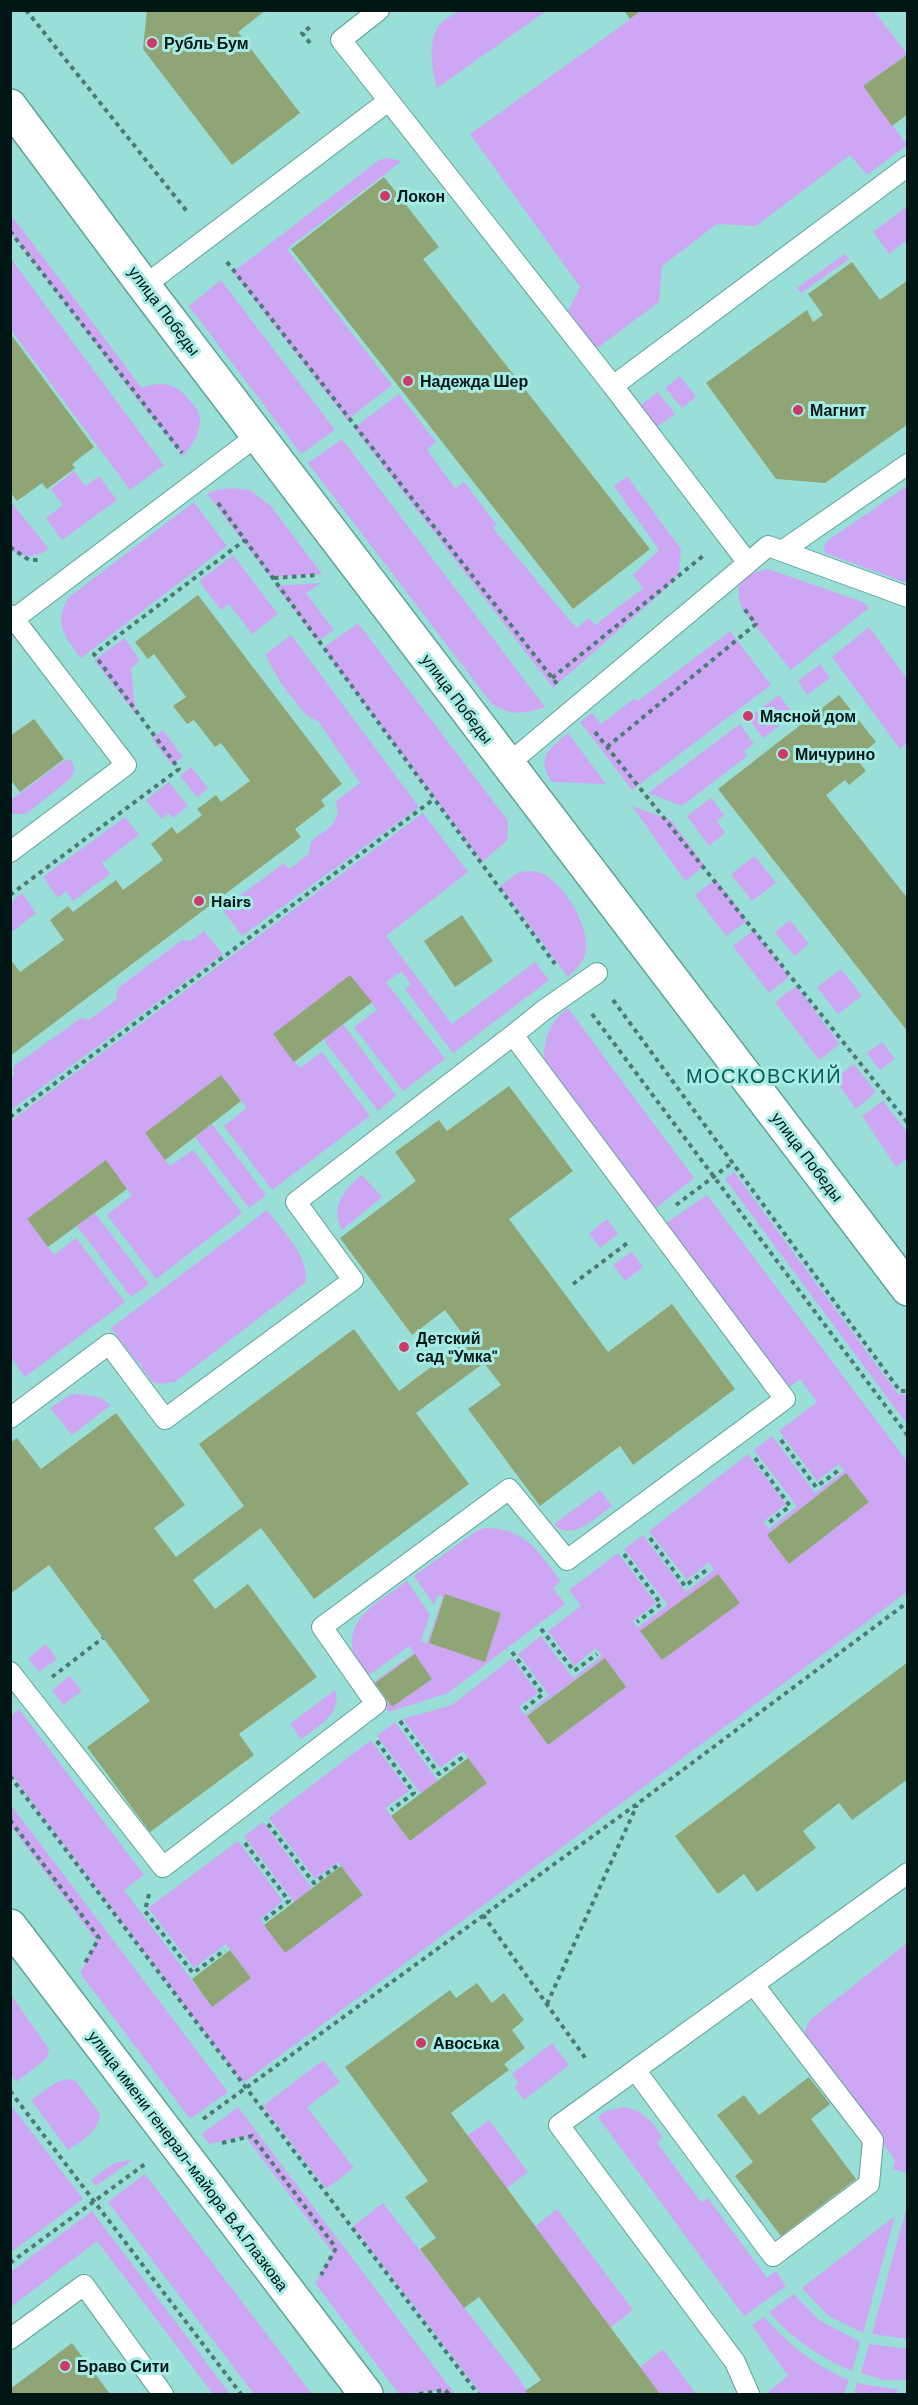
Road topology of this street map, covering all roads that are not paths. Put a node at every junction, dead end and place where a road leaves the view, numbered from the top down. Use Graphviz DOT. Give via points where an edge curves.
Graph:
graph roads {
  1 [pos="379,10"];
  2 [pos="387,102"];
  3 [pos="10,106"];
  4 [pos="908,166"];
  5 [pos="144,286"];
  6 [pos="613,386"];
  7 [pos="258,435"];
  8 [pos="908,464"];
  9 [pos="782,551"];
  10 [pos="748,563"];
  11 [pos="908,597"];
  12 [pos="12,617"];
  13 [pos="507,765"];
  14 [pos="10,852"];
  15 [pos="596,974"];
  16 [pos="513,1035"];
  17 [pos="908,1289"];
  18 [pos="10,1418"];
  19 [pos="10,1672"];
  20 [pos="908,1873"];
  21 [pos="10,1926"];
  22 [pos="754,1985"];
  23 [pos="636,2071"];
  24 [pos="10,2339"];
  25 [pos="163,2394"];
  26 [pos="366,2394"];
  27 [pos="749,2394"];
  1 -- 2 [label="lane" via="341,40"];
  2 -- 5 [label="lane"];
  2 -- 6 [label="lane"];
  3 -- 5 [label="street, улица Победы"];
  4 -- 6 [label="lane"];
  5 -- 7 [label="street, улица Победы"];
  6 -- 10 [label="lane"];
  7 -- 12 [label="lane"];
  7 -- 13 [label="street, улица Победы"];
  8 -- 9 [label="lane"];
  9 -- 10 [label="lane" via="768,546"];
  9 -- 11 [label="lane"];
  10 -- 13 [label="lane"];
  12 -- 14 [label="lane" via="126,765"];
  13 -- 17 [label="street, улица Победы"];
  15 -- 16 [label="lane"];
  16 -- 18 [label="lane" via="296,1202 353,1280 165,1419 109,1344"];
  16 -- 19 [label="lane" via="785,1399 567,1560 509,1489 322,1627 376,1704 163,1867"];
  20 -- 22 [label="lane"];
  21 -- 26 [label="street, улица имени генерал-майора В.А.Глазкова"];
  22 -- 23 [label="lane"];
  22 -- 23 [label="lane" via="873,2140 869,2184 773,2256"];
  23 -- 27 [label="lane" via="559,2125 735,2362"];
  24 -- 25 [label="lane" via="84,2285"];
}
